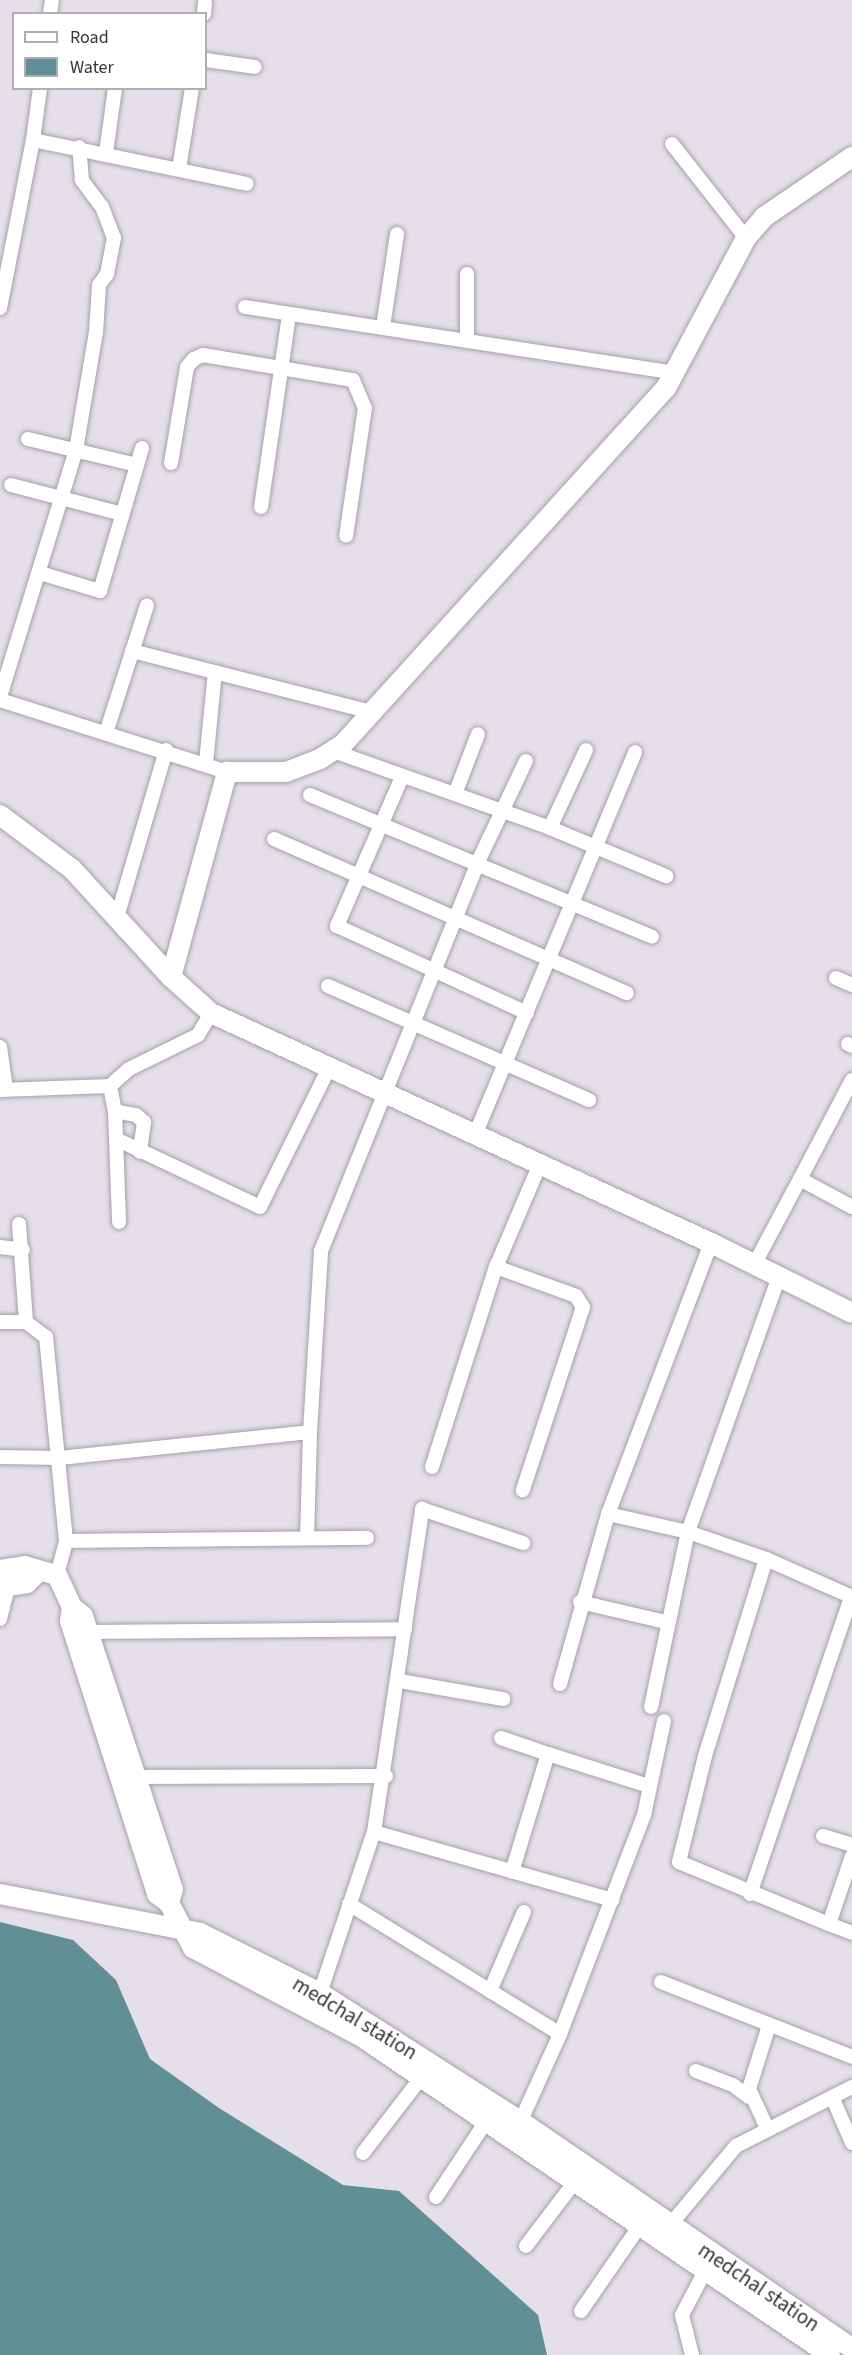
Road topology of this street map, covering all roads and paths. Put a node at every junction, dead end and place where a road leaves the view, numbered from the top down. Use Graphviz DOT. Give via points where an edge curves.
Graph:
graph roads {
  1 [pos="207,60"];
  2 [pos="255,67"];
  3 [pos="40,90"];
  4 [pos="115,90"];
  5 [pos="192,90"];
  6 [pos="33,140"];
  7 [pos="672,144"];
  8 [pos="79,147"];
  9 [pos="106,153"];
  10 [pos="852,157"];
  11 [pos="179,169"];
  12 [pos="247,184"];
  13 [pos="397,234"];
  14 [pos="746,238"];
  15 [pos="467,274"];
  16 [pos="244,307"];
  17 [pos="0,308"];
  18 [pos="290,314"];
  19 [pos="383,327"];
  20 [pos="467,339"];
  21 [pos="281,368"];
  22 [pos="675,373"];
  23 [pos="28,439"];
  24 [pos="142,448"];
  25 [pos="76,450"];
  26 [pos="171,464"];
  27 [pos="137,465"];
  28 [pos="11,485"];
  29 [pos="63,499"];
  30 [pos="261,507"];
  31 [pos="122,514"];
  32 [pos="346,536"];
  33 [pos="40,573"];
  34 [pos="147,605"];
  35 [pos="132,651"];
  36 [pos="215,672"];
  37 [pos="0,698"];
  38 [pos="371,712"];
  39 [pos="106,733"];
  40 [pos="478,734"];
  41 [pos="166,750"];
  42 [pos="586,750"];
  43 [pos="333,752"];
  44 [pos="635,752"];
  45 [pos="526,761"];
  46 [pos="206,763"];
  47 [pos="227,772"];
  48 [pos="402,777"];
  49 [pos="310,795"];
  50 [pos="455,795"];
  51 [pos="501,810"];
  52 [pos="0,815"];
  53 [pos="384,825"];
  54 [pos="550,828"];
  55 [pos="274,839"];
  56 [pos="593,847"];
  57 [pos="477,864"];
  58 [pos="666,876"];
  59 [pos="362,877"];
  60 [pos="571,904"];
  61 [pos="117,918"];
  62 [pos="456,918"];
  63 [pos="652,937"];
  64 [pos="550,959"];
  65 [pos="435,971"];
  66 [pos="171,977"];
  67 [pos="836,978"];
  68 [pos="852,985"];
  69 [pos="328,986"];
  70 [pos="627,993"];
  71 [pos="211,1013"];
  72 [pos="527,1013"];
  73 [pos="415,1023"];
  74 [pos="0,1047"];
  75 [pos="506,1063"];
  76 [pos="329,1068"];
  77 [pos="852,1080"];
  78 [pos="110,1086"];
  79 [pos="3,1089"];
  80 [pos="383,1094"];
  81 [pos="590,1100"];
  82 [pos="115,1111"];
  83 [pos="474,1135"];
  84 [pos="116,1139"];
  85 [pos="140,1152"];
  86 [pos="540,1164"];
  87 [pos="800,1179"];
  88 [pos="852,1207"];
  89 [pos="119,1222"];
  90 [pos="19,1224"];
  91 [pos="711,1243"];
  92 [pos="0,1247"];
  93 [pos="22,1250"];
  94 [pos="754,1265"];
  95 [pos="496,1267"];
  96 [pos="779,1277"];
  97 [pos="852,1313"];
  98 [pos="0,1322"];
  99 [pos="26,1322"];
  100 [pos="310,1432"];
  101 [pos="0,1457"];
  102 [pos="59,1458"];
  103 [pos="432,1467"];
  104 [pos="523,1490"];
  105 [pos="608,1514"];
  106 [pos="688,1532"];
  107 [pos="307,1537"];
  108 [pos="367,1538"];
  109 [pos="66,1541"];
  110 [pos="523,1543"];
  111 [pos="766,1559"];
  112 [pos="47,1574"];
  113 [pos="3,1581"];
  114 [pos="851,1597"];
  115 [pos="580,1602"];
  116 [pos="72,1607"];
  117 [pos="0,1619"];
  118 [pos="666,1622"];
  119 [pos="405,1629"];
  120 [pos="88,1632"];
  121 [pos="399,1681"];
  122 [pos="560,1684"];
  123 [pos="503,1699"];
  124 [pos="651,1707"];
  125 [pos="664,1720"];
  126 [pos="501,1738"];
  127 [pos="548,1754"];
  128 [pos="386,1776"];
  129 [pos="135,1777"];
  130 [pos="649,1786"];
  131 [pos="374,1832"];
  132 [pos="823,1836"];
  133 [pos="852,1845"];
  134 [pos="852,1856"];
  135 [pos="512,1872"];
  136 [pos="0,1894"];
  137 [pos="750,1894"];
  138 [pos="613,1900"];
  139 [pos="169,1903"];
  140 [pos="349,1904"];
  141 [pos="525,1912"];
  142 [pos="829,1924"];
  143 [pos="186,1933"];
  144 [pos="852,1933"];
  145 [pos="661,1982"];
  146 [pos="490,1991"];
  147 [pos="320,1993"];
  148 [pos="769,2025"];
  149 [pos="560,2034"];
  150 [pos="852,2057"];
  151 [pos="696,2071"];
  152 [pos="421,2078"];
  153 [pos="852,2087"];
  154 [pos="749,2097"];
  155 [pos="833,2100"];
  156 [pos="520,2121"];
  157 [pos="485,2123"];
  158 [pos="766,2128"];
  159 [pos="513,2142"];
  160 [pos="852,2143"];
  161 [pos="363,2153"];
  162 [pos="573,2184"];
  163 [pos="435,2198"];
  164 [pos="639,2227"];
  165 [pos="663,2233"];
  166 [pos="526,2246"];
  167 [pos="705,2271"];
  168 [pos="581,2312"];
  169 [pos="852,2348"];
  170 [pos="692,2355"];
  171 [pos="830,2355"];
  1 -- 2 [label="street"];
  3 -- 6 [label="street"];
  4 -- 9 [label="street"];
  5 -- 11 [label="street"];
  6 -- 8 [label="street"];
  6 -- 17 [label="street"];
  7 -- 14 [label="street"];
  8 -- 9 [label="street"];
  8 -- 25 [label="street" via="82,180 102,207 114,238 106,274 99,285 96,332"];
  9 -- 11 [label="street"];
  10 -- 14 [label="street" via="776,206"];
  11 -- 12 [label="street"];
  13 -- 19 [label="street"];
  14 -- 22 [label="street"];
  15 -- 20 [label="street"];
  16 -- 18 [label="street"];
  18 -- 19 [label="street"];
  18 -- 21 [label="street"];
  19 -- 20 [label="street"];
  20 -- 22 [label="street"];
  21 -- 26 [label="street" via="203,356 194,359 187,367"];
  21 -- 30 [label="street"];
  21 -- 32 [label="street" via="353,380 365,400"];
  22 -- 38 [label="street"];
  23 -- 25 [label="street"];
  24 -- 27 [label="street"];
  25 -- 27 [label="street"];
  25 -- 29 [label="street"];
  27 -- 31 [label="street"];
  28 -- 29 [label="street"];
  29 -- 31 [label="street"];
  29 -- 33 [label="street"];
  31 -- 33 [label="street" via="100,591"];
  33 -- 37 [label="street"];
  34 -- 35 [label="street"];
  35 -- 36 [label="street"];
  35 -- 39 [label="street"];
  36 -- 38 [label="street"];
  36 -- 46 [label="street"];
  37 -- 39 [label="street"];
  38 -- 43 [label="street"];
  39 -- 41 [label="street"];
  40 -- 50 [label="street"];
  41 -- 46 [label="street"];
  41 -- 61 [label="street"];
  42 -- 54 [label="street"];
  43 -- 47 [label="street" via="286,772"];
  43 -- 48 [label="street"];
  44 -- 56 [label="street"];
  45 -- 51 [label="street"];
  46 -- 47 [label="street"];
  47 -- 66 [label="street"];
  48 -- 50 [label="street"];
  48 -- 53 [label="street"];
  49 -- 53 [label="street"];
  50 -- 51 [label="street"];
  51 -- 54 [label="street"];
  51 -- 57 [label="street"];
  52 -- 61 [label="street" via="72,869"];
  53 -- 57 [label="street"];
  53 -- 59 [label="street"];
  54 -- 56 [label="street"];
  55 -- 59 [label="street"];
  56 -- 58 [label="street"];
  56 -- 60 [label="street"];
  57 -- 60 [label="street"];
  57 -- 62 [label="street"];
  59 -- 62 [label="street"];
  59 -- 65 [label="street" via="337,926"];
  60 -- 63 [label="street"];
  60 -- 64 [label="street"];
  61 -- 66 [label="street"];
  62 -- 64 [label="street"];
  62 -- 65 [label="street"];
  64 -- 70 [label="street"];
  64 -- 72 [label="street"];
  65 -- 72 [label="street"];
  65 -- 73 [label="street"];
  66 -- 71 [label="street"];
  67 -- 68 [label="street"];
  69 -- 73 [label="street"];
  71 -- 76 [label="street"];
  71 -- 78 [label="street" via="198,1035 129,1069"];
  72 -- 75 [label="street"];
  73 -- 75 [label="street"];
  73 -- 80 [label="street"];
  74 -- 79 [label="street"];
  75 -- 81 [label="street"];
  75 -- 83 [label="street"];
  76 -- 80 [label="street"];
  76 -- 85 [label="street" via="260,1207"];
  77 -- 87 [label="street"];
  78 -- 79 [label="street"];
  78 -- 82 [label="street"];
  80 -- 83 [label="street"];
  80 -- 100 [label="street" via="321,1251"];
  82 -- 84 [label="street"];
  82 -- 85 [label="street" via="136,1115 144,1122"];
  83 -- 86 [label="street"];
  84 -- 85 [label="street"];
  84 -- 89 [label="street"];
  86 -- 91 [label="street"];
  86 -- 95 [label="street"];
  87 -- 88 [label="street"];
  87 -- 94 [label="street"];
  90 -- 93 [label="street"];
  91 -- 94 [label="street"];
  91 -- 105 [label="street"];
  92 -- 93 [label="street"];
  93 -- 99 [label="street"];
  94 -- 96 [label="street"];
  95 -- 103 [label="street"];
  95 -- 104 [label="street" via="576,1296 583,1307"];
  96 -- 97 [label="street"];
  96 -- 106 [label="street"];
  98 -- 99 [label="street"];
  99 -- 102 [label="street" via="45,1337"];
  100 -- 102 [label="street"];
  100 -- 107 [label="street"];
  101 -- 102 [label="street"];
  102 -- 109 [label="street"];
  105 -- 106 [label="street"];
  105 -- 115 [label="street"];
  106 -- 111 [label="street"];
  106 -- 118 [label="street"];
  107 -- 108 [label="street"];
  107 -- 109 [label="street"];
  109 -- 112 [label="street"];
  110 -- 119 [label="street" via="422,1509"];
  111 -- 114 [label="street"];
  111 -- 137 [label="street" via="705,1756 679,1862"];
  112 -- 113 [label="street" via="27,1583"];
  112 -- 116 [label="street"];
  113 -- 117 [label="street"];
  114 -- 137 [label="street"];
  115 -- 118 [label="street"];
  115 -- 122 [label="street"];
  116 -- 120 [label="street" via="83,1616"];
  116 -- 139 [label="street" via="70,1620 157,1894"];
  118 -- 124 [label="street"];
  119 -- 120 [label="street"];
  119 -- 121 [label="street"];
  120 -- 129 [label="street"];
  121 -- 123 [label="street"];
  121 -- 128 [label="street"];
  125 -- 130 [label="street"];
  126 -- 127 [label="street"];
  127 -- 130 [label="street"];
  127 -- 135 [label="street"];
  128 -- 129 [label="street"];
  128 -- 131 [label="street"];
  129 -- 139 [label="street" via="173,1889"];
  130 -- 138 [label="street" via="644,1815"];
  131 -- 135 [label="street"];
  131 -- 140 [label="street"];
  132 -- 133 [label="street"];
  134 -- 142 [label="street"];
  135 -- 138 [label="street"];
  136 -- 143 [label="street, medchal station"];
  137 -- 142 [label="street"];
  138 -- 149 [label="street"];
  139 -- 143 [label="street"];
  140 -- 146 [label="street"];
  140 -- 147 [label="street"];
  141 -- 146 [label="street"];
  142 -- 144 [label="street"];
  143 -- 147 [label="street, medchal station" via="200,1933"];
  143 -- 152 [label="street" via="194,1948 362,2037"];
  145 -- 148 [label="street"];
  146 -- 149 [label="street"];
  147 -- 156 [label="street, medchal station"];
  148 -- 150 [label="street"];
  148 -- 154 [label="street"];
  149 -- 156 [label="street"];
  151 -- 154 [label="street" via="734,2085"];
  152 -- 157 [label="street"];
  152 -- 161 [label="street"];
  153 -- 155 [label="street"];
  154 -- 158 [label="street"];
  155 -- 158 [label="street"];
  155 -- 160 [label="street"];
  156 -- 159 [label="street"];
  156 -- 165 [label="street, medchal station"];
  157 -- 159 [label="street"];
  157 -- 163 [label="street"];
  158 -- 165 [label="street" via="736,2146"];
  159 -- 162 [label="street"];
  162 -- 164 [label="street"];
  162 -- 166 [label="street"];
  164 -- 165 [label="street"];
  164 -- 168 [label="street"];
  165 -- 167 [label="street"];
  165 -- 169 [label="street, medchal station"];
  167 -- 170 [label="street" via="682,2315"];
  167 -- 171 [label="street"];
}
